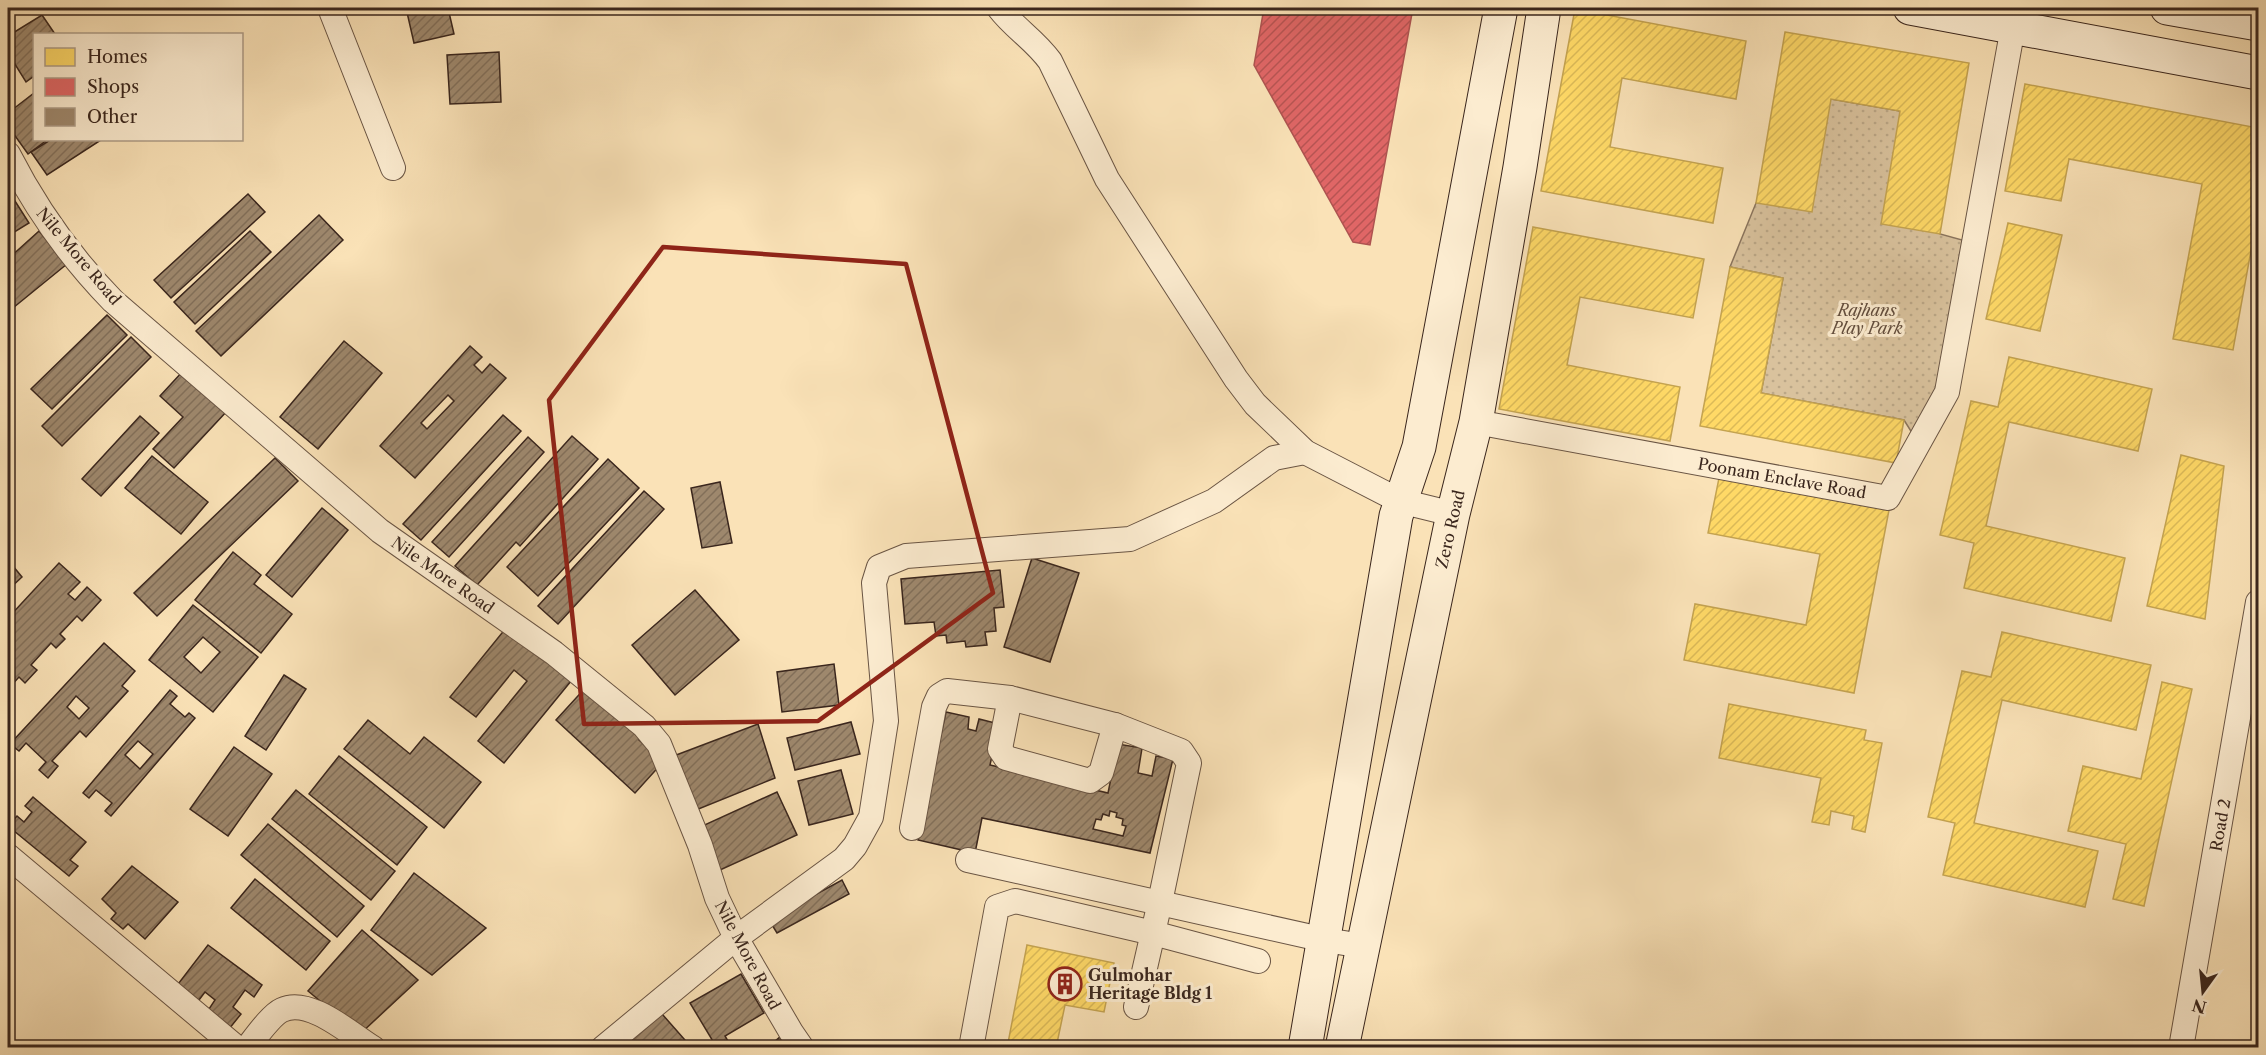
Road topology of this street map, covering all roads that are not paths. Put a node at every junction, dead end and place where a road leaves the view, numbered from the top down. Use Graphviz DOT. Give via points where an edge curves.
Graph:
graph roads {
  1 [pos="330,8"];
  2 [pos="999,8"];
  3 [pos="1501,8"];
  4 [pos="1544,8"];
  5 [pos="1910,8"];
  6 [pos="2167,8"];
  7 [pos="1971,13"];
  8 [pos="2259,24"];
  9 [pos="2013,27"];
  10 [pos="2259,74"];
  11 [pos="8,154"];
  12 [pos="1474,157"];
  13 [pos="1520,167"];
  14 [pos="393,168"];
  15 [pos="1476,422"];
  16 [pos="1305,452"];
  17 [pos="1400,501"];
  18 [pos="1453,514"];
  19 [pos="2259,602"];
  20 [pos="1010,698"];
  21 [pos="1115,725"];
  22 [pos="912,828"];
  23 [pos="8,856"];
  24 [pos="968,860"];
  25 [pos="1160,902"];
  26 [pos="1153,933"];
  27 [pos="736,938"];
  28 [pos="1325,940"];
  29 [pos="1363,946"];
  30 [pos="1258,961"];
  31 [pos="1136,1007"];
  32 [pos="237,1047"];
  33 [pos="247,1047"];
  34 [pos="373,1047"];
  35 [pos="603,1047"];
  36 [pos="802,1047"];
  37 [pos="972,1047"];
  38 [pos="1305,1047"];
  39 [pos="1342,1047"];
  40 [pos="2181,1047"];
  1 -- 14 [label="street"];
  2 -- 16 [label="street" via="1038,44 1050,61 1107,179 1236,379 1255,404"];
  3 -- 12 [label="street"];
  4 -- 13 [label="street, Zero Road"];
  5 -- 7 [label="street"];
  6 -- 8 [label="street"];
  7 -- 9 [label="street"];
  9 -- 10 [label="street"];
  9 -- 15 [label="street, Poonam Enclave Road" via="1947,392 1888,498"];
  11 -- 27 [label="street, Nile More Road" via="33,201 114,301 380,531 554,653 644,726 659,744"];
  12 -- 13 [label="street"];
  12 -- 17 [label="street" via="1419,447"];
  13 -- 15 [label="street, Zero Road"];
  15 -- 18 [label="street, Zero Road"];
  16 -- 17 [label="street"];
  16 -- 27 [label="street" via="1274,458 1214,501 1130,539 906,556 879,567 874,583 885,721 871,817 843,859"];
  17 -- 18 [label="street"];
  17 -- 28 [label="street"];
  18 -- 29 [label="street, Zero Road"];
  19 -- 40 [label="street, Road 2"];
  20 -- 21 [label="street"];
  20 -- 21 [label="street" via="1000,749 1006,758 1090,781 1101,773"];
  20 -- 22 [label="street" via="947,691 939,696"];
  21 -- 25 [label="street" via="1181,751 1188,763"];
  23 -- 32 [label="street"];
  24 -- 25 [label="street"];
  25 -- 26 [label="street"];
  25 -- 28 [label="street"];
  26 -- 30 [label="street"];
  26 -- 31 [label="street"];
  26 -- 37 [label="street" via="1015,902 997,907"];
  27 -- 35 [label="street"];
  27 -- 36 [label="street, Nile More Road"];
  28 -- 29 [label="street"];
  28 -- 38 [label="street"];
  29 -- 39 [label="street, Zero Road"];
  33 -- 34 [label="street" via="280,1011 295,1006 314,1010"];
}
